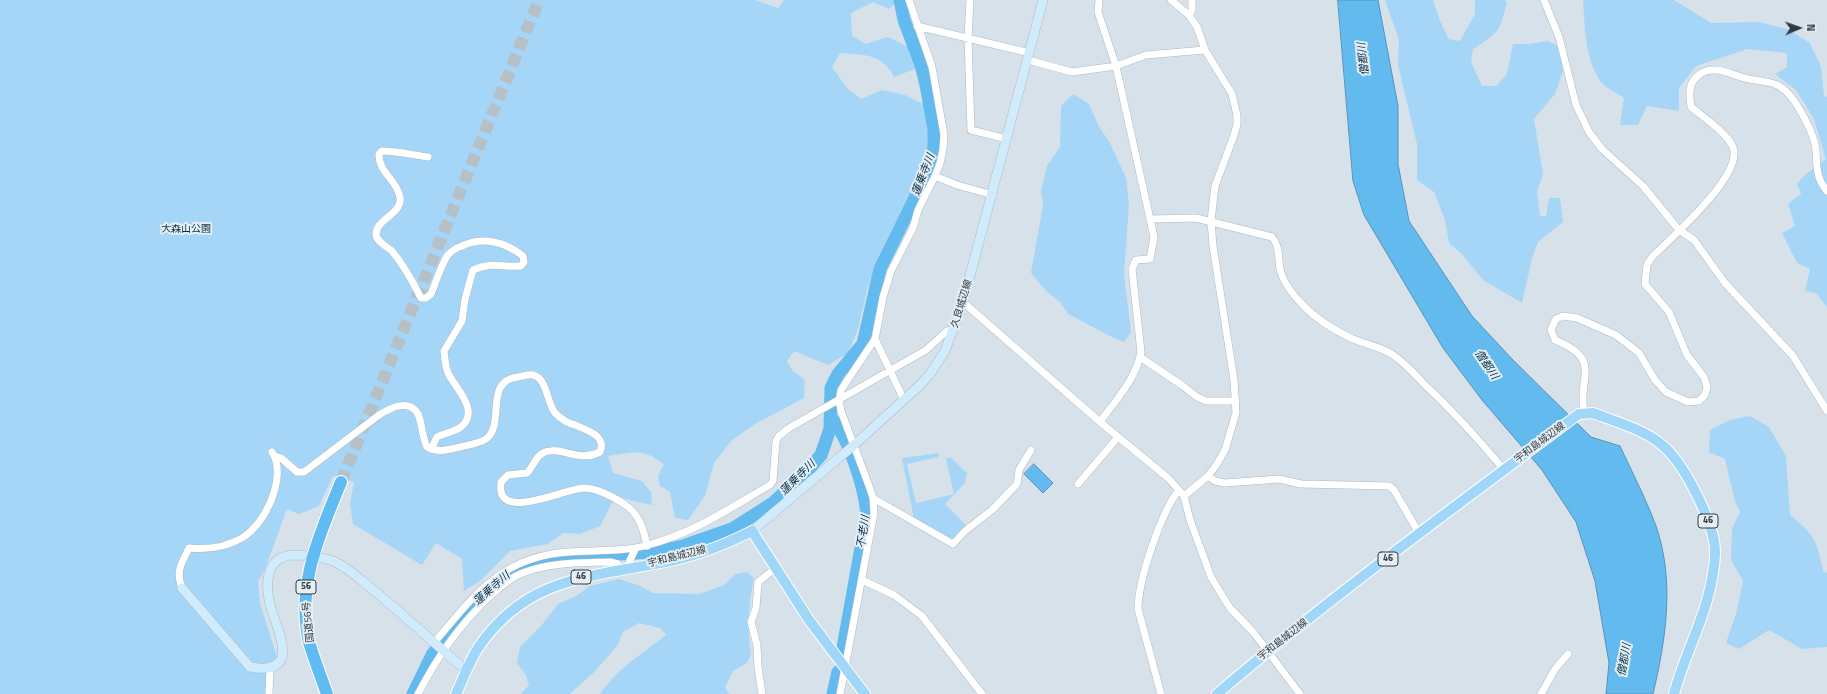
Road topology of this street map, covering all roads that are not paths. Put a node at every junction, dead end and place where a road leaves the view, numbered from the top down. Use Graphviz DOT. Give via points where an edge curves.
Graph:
graph roads {
  1 [pos="909,0"];
  2 [pos="970,0"];
  3 [pos="1043,0"];
  4 [pos="1099,0"];
  5 [pos="1171,0"];
  6 [pos="1192,0"];
  7 [pos="1544,0"];
  8 [pos="1189,15"];
  9 [pos="917,26"];
  10 [pos="968,39"];
  11 [pos="1205,50"];
  12 [pos="1029,56"];
  13 [pos="1116,66"];
  14 [pos="1007,139"];
  15 [pos="428,157"];
  16 [pos="935,176"];
  17 [pos="1827,190"];
  18 [pos="993,195"];
  19 [pos="1151,219"];
  20 [pos="1211,221"];
  21 [pos="1679,230"];
  22 [pos="963,302"];
  23 [pos="954,330"];
  24 [pos="875,340"];
  25 [pos="1140,358"];
  26 [pos="891,370"];
  27 [pos="839,400"];
  28 [pos="904,400"];
  29 [pos="1236,401"];
  30 [pos="1827,411"];
  31 [pos="1582,413"];
  32 [pos="1100,422"];
  33 [pos="1118,437"];
  34 [pos="853,446"];
  35 [pos="431,449"];
  36 [pos="1031,450"];
  37 [pos="1506,469"];
  38 [pos="1208,476"];
  39 [pos="341,482"];
  40 [pos="1078,484"];
  41 [pos="1182,493"];
  42 [pos="873,498"];
  43 [pos="752,532"];
  44 [pos="1420,535"];
  45 [pos="647,546"];
  46 [pos="636,548"];
  47 [pos="312,557"];
  48 [pos="777,567"];
  49 [pos="624,569"];
  50 [pos="862,580"];
  51 [pos="182,588"];
  52 [pos="434,643"];
  53 [pos="443,651"];
  54 [pos="1268,651"];
  55 [pos="1568,654"];
  56 [pos="270,668"];
  57 [pos="466,670"];
  58 [pos="845,670"];
  59 [pos="269,694"];
  60 [pos="327,694"];
  61 [pos="418,694"];
  62 [pos="456,694"];
  63 [pos="762,694"];
  64 [pos="840,694"];
  65 [pos="865,694"];
  66 [pos="982,694"];
  67 [pos="1161,694"];
  68 [pos="1217,694"];
  69 [pos="1300,694"];
  70 [pos="1541,694"];
  71 [pos="1674,694"];
  1 -- 9 [label="street"];
  2 -- 10 [label="street"];
  3 -- 12 [label="main road, 久良城辺線"];
  4 -- 13 [label="street" via="1098,12"];
  5 -- 8 [label="street"];
  6 -- 8 [label="street"];
  7 -- 21 [label="street" via="1559,37 1576,105 1589,132 1602,149 1643,186"];
  8 -- 11 [label="street" via="1197,27"];
  9 -- 10 [label="street"];
  9 -- 16 [label="street" via="932,67 944,135 940,163"];
  10 -- 12 [label="street"];
  10 -- 14 [label="street" via="970,130"];
  11 -- 13 [label="street" via="1146,55"];
  11 -- 20 [label="street" via="1232,94 1237,115 1233,138 1215,186"];
  12 -- 13 [label="street" via="1072,72"];
  12 -- 14 [label="main road, 久良城辺線"];
  13 -- 19 [label="street"];
  14 -- 18 [label="main road, 久良城辺線"];
  15 -- 35 [label="street" via="390,151 378,154 378,163 397,189 400,198 396,210 377,229 376,236 393,252 421,298 431,294 447,256 454,249 471,241 488,240 515,249 523,256 524,262 521,266 493,264 473,270 462,321 444,351 448,373 469,411 467,420 461,428 437,437"];
  16 -- 18 [label="street"];
  16 -- 24 [label="street" via="891,271 882,297"];
  17 -- 21 [label="street" via="1820,183 1817,172 1814,136 1784,89 1776,84 1712,70 1700,74 1692,81 1689,94 1691,107 1726,137 1734,153 1733,162 1702,208"];
  18 -- 22 [label="main road, 久良城辺線"];
  19 -- 20 [label="street"];
  19 -- 25 [label="street" via="1154,237 1150,259 1136,260 1132,269"];
  20 -- 29 [label="street"];
  20 -- 37 [label="street" via="1272,238 1276,242 1280,270 1284,278 1312,313 1352,338 1390,353 1407,366"];
  21 -- 30 [label="street" via="1694,240 1725,283 1793,356"];
  21 -- 31 [label="street" via="1652,257 1647,265 1645,284 1669,312 1687,355 1704,377 1705,395 1699,401 1688,402 1666,392 1638,353 1616,335 1577,318 1563,316 1556,319 1551,330 1555,340 1574,349 1582,357 1586,368"];
  22 -- 23 [label="main road, 久良城辺線"];
  22 -- 32 [label="street"];
  23 -- 26 [label="street" via="947,331 926,350"];
  23 -- 28 [label="main road, 久良城辺線" via="945,351 930,374"];
  24 -- 26 [label="street"];
  24 -- 27 [label="street" via="849,375"];
  25 -- 29 [label="street" via="1184,386 1197,398 1206,401"];
  25 -- 32 [label="street" via="1128,384"];
  26 -- 27 [label="street"];
  26 -- 28 [label="street"];
  27 -- 34 [label="street"];
  27 -- 45 [label="street" via="779,436 776,441 773,481 770,485 688,532"];
  28 -- 34 [label="main road, 久良城辺線"];
  29 -- 38 [label="street" via="1232,431 1225,450"];
  31 -- 37 [label="main road, 宇和島城辺線 / 46"];
  31 -- 71 [label="main road, 46" via="1593,412 1646,434 1661,444 1675,457 1708,519 1714,538 1713,573 1707,600"];
  32 -- 33 [label="street"];
  33 -- 40 [label="street"];
  33 -- 41 [label="street" via="1168,478"];
  34 -- 42 [label="street"];
  34 -- 43 [label="main road, 久良城辺線"];
  35 -- 45 [label="street" via="440,451 487,438 492,429 499,388 513,377 533,375 540,379 554,412 565,422 595,433 601,441 602,448 593,455 577,456 545,451 527,473 508,475 501,482 502,497 513,503 586,488 601,492 636,515"];
  35 -- 51 [label="street" via="427,447 423,438 418,414 412,408 403,405 389,408 304,472 296,472 274,454 278,471 276,487 260,521 243,538 222,547 189,548 179,569 178,579"];
  36 -- 42 [label="street" via="1019,470 1017,484 953,544"];
  37 -- 44 [label="main road, 宇和島城辺線 / 46"];
  38 -- 41 [label="street"];
  38 -- 44 [label="street" via="1225,483 1279,479 1300,484 1389,486 1394,490"];
  39 -- 47 [label="highway, 国道56号 / 56"];
  41 -- 54 [label="street" via="1211,577 1230,608"];
  41 -- 67 [label="street" via="1168,508 1138,599 1138,609"];
  42 -- 50 [label="street" via="872,530"];
  43 -- 48 [label="main road"];
  43 -- 49 [label="main road, 宇和島城辺線 / 46" via="704,552"];
  44 -- 54 [label="main road, 宇和島城辺線 / 46"];
  45 -- 46 [label="street"];
  46 -- 49 [label="street"];
  46 -- 52 [label="street" via="550,554 511,567 482,589"];
  47 -- 52 [label="main road" via="334,562 350,573"];
  47 -- 56 [label="main road" via="281,557 272,563 268,573 267,589 283,648 277,664"];
  47 -- 60 [label="highway, 国道56号 / 56" via="307,579 305,609 309,641"];
  48 -- 58 [label="main road" via="809,620"];
  48 -- 63 [label="street" via="758,582 756,608 751,622 757,646"];
  49 -- 53 [label="street" via="610,562 563,563 518,574 465,620"];
  49 -- 57 [label="main road, 宇和島城辺線 / 46" via="577,578 549,588 525,601 492,631 478,648"];
  50 -- 58 [label="street"];
  50 -- 66 [label="street" via="894,594 922,616"];
  51 -- 56 [label="main road" via="250,667"];
  52 -- 53 [label="main road"];
  53 -- 57 [label="main road"];
  53 -- 61 [label="street"];
  54 -- 68 [label="main road, 宇和島城辺線 / 46"];
  54 -- 69 [label="street"];
  55 -- 70 [label="street"];
  56 -- 59 [label="street"];
  57 -- 62 [label="main road, 宇和島城辺線 / 46"];
  58 -- 64 [label="street"];
  58 -- 65 [label="main road"];
}
